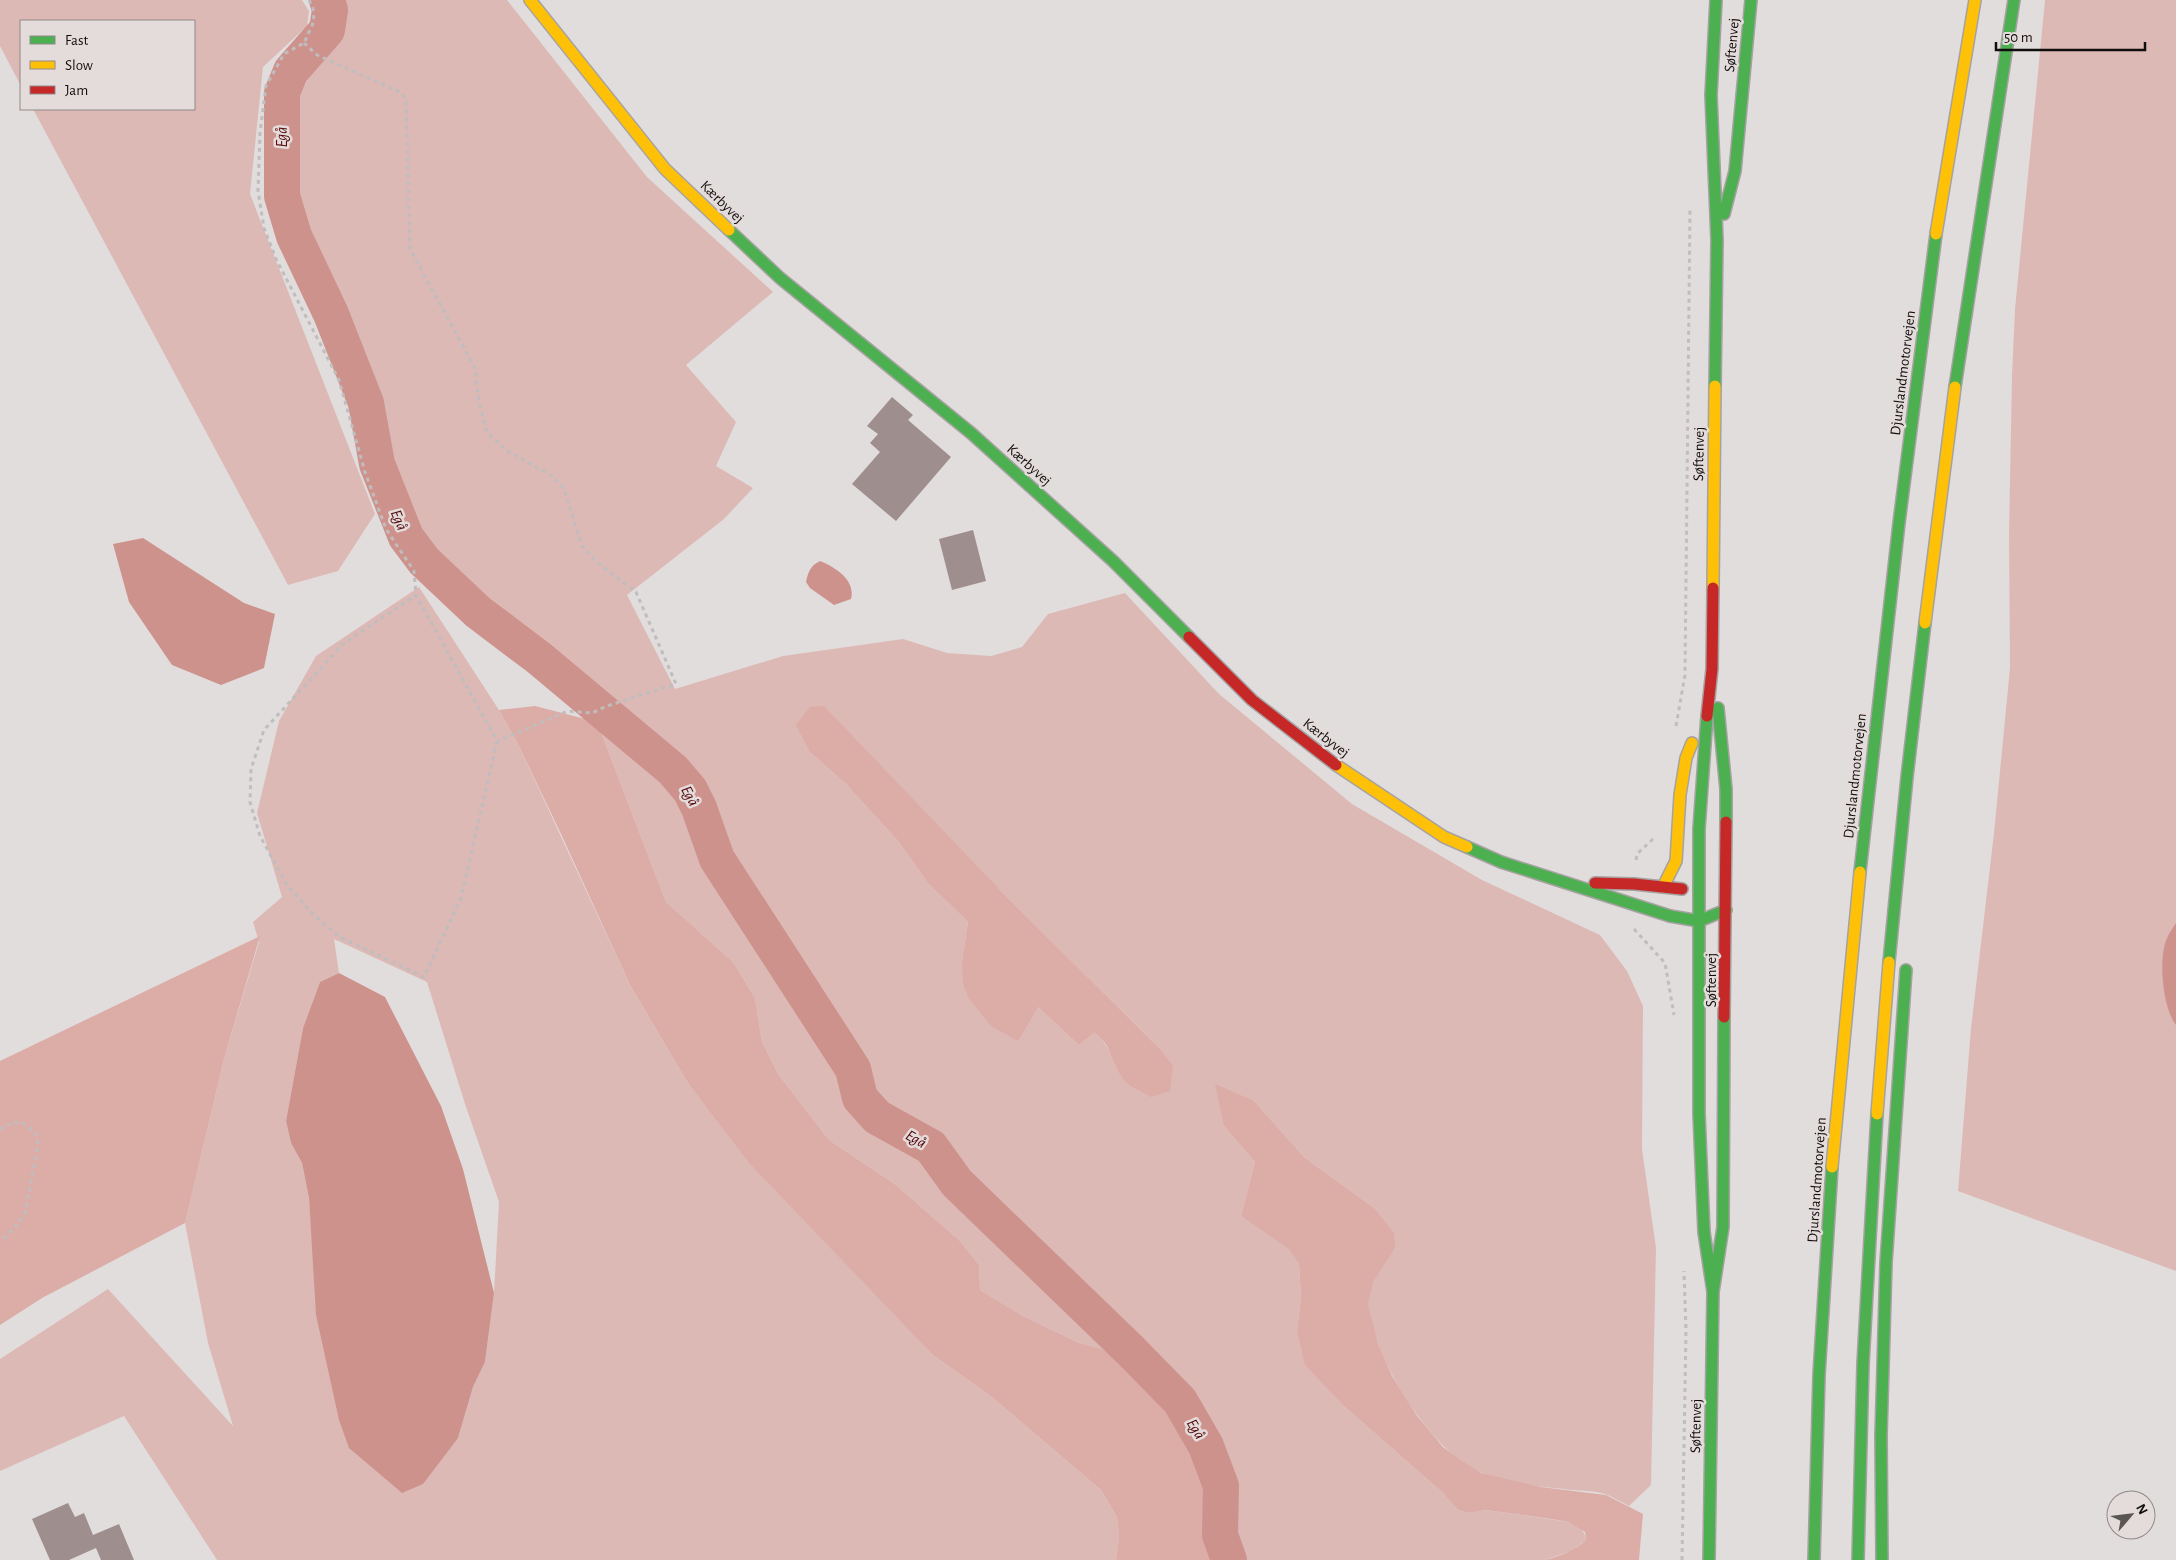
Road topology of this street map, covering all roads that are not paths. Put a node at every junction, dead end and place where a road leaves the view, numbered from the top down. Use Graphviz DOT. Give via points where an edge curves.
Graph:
graph roads {
  1 [pos="530,0"];
  2 [pos="1716,0"];
  3 [pos="1751,0"];
  4 [pos="1975,0"];
  5 [pos="2014,0"];
  6 [pos="1717,240"];
  7 [pos="1959,363"];
  8 [pos="1712,669"];
  9 [pos="1931,676"];
  10 [pos="1708,705"];
  11 [pos="1561,882"];
  12 [pos="1662,887"];
  13 [pos="1699,891"];
  14 [pos="1726,910"];
  15 [pos="1699,921"];
  16 [pos="1907,958"];
  17 [pos="1713,1292"];
  18 [pos="1814,1557"];
  19 [pos="1709,1560"];
  20 [pos="1858,1560"];
  21 [pos="1882,1560"];
  1 -- 11 [label="main road, Kærbyvej" via="665,169 780,278 972,433 1098,547 1252,700 1348,775 1444,837 1501,862"];
  2 -- 6 [label="main road, Søftenvej" via="1711,95"];
  3 -- 6 [label="main road, Søftenvej" via="1736,171"];
  4 -- 18 [label="main road, Djurslandmotorvejen" via="1938,224 1911,427 1852,948 1836,1118 1817,1409"];
  5 -- 7 [label="main road" via="1975,240"];
  6 -- 8 [label="main road, Søftenvej"];
  7 -- 9 [label="main road"];
  7 -- 20 [label="main road" via="1924,622 1878,1076 1859,1421"];
  8 -- 10 [label="main road, Søftenvej"];
  8 -- 14 [label="main road, Søftenvej" via="1726,789"];
  10 -- 12 [label="main road" via="1686,758 1676,862"];
  10 -- 13 [label="main road, Søftenvej" via="1699,829"];
  11 -- 12 [label="main road"];
  11 -- 15 [label="main road, Kærbyvej" via="1670,916"];
  12 -- 13 [label="main road"];
  13 -- 14 [label="main road"];
  13 -- 15 [label="main road, Søftenvej"];
  14 -- 15 [label="main road"];
  14 -- 17 [label="main road, Søftenvej" via="1722,1227"];
  15 -- 17 [label="main road, Søftenvej" via="1699,1114 1704,1232"];
  16 -- 21 [label="main road" via="1886,1263 1881,1436"];
  17 -- 19 [label="main road, Søftenvej"];
}
